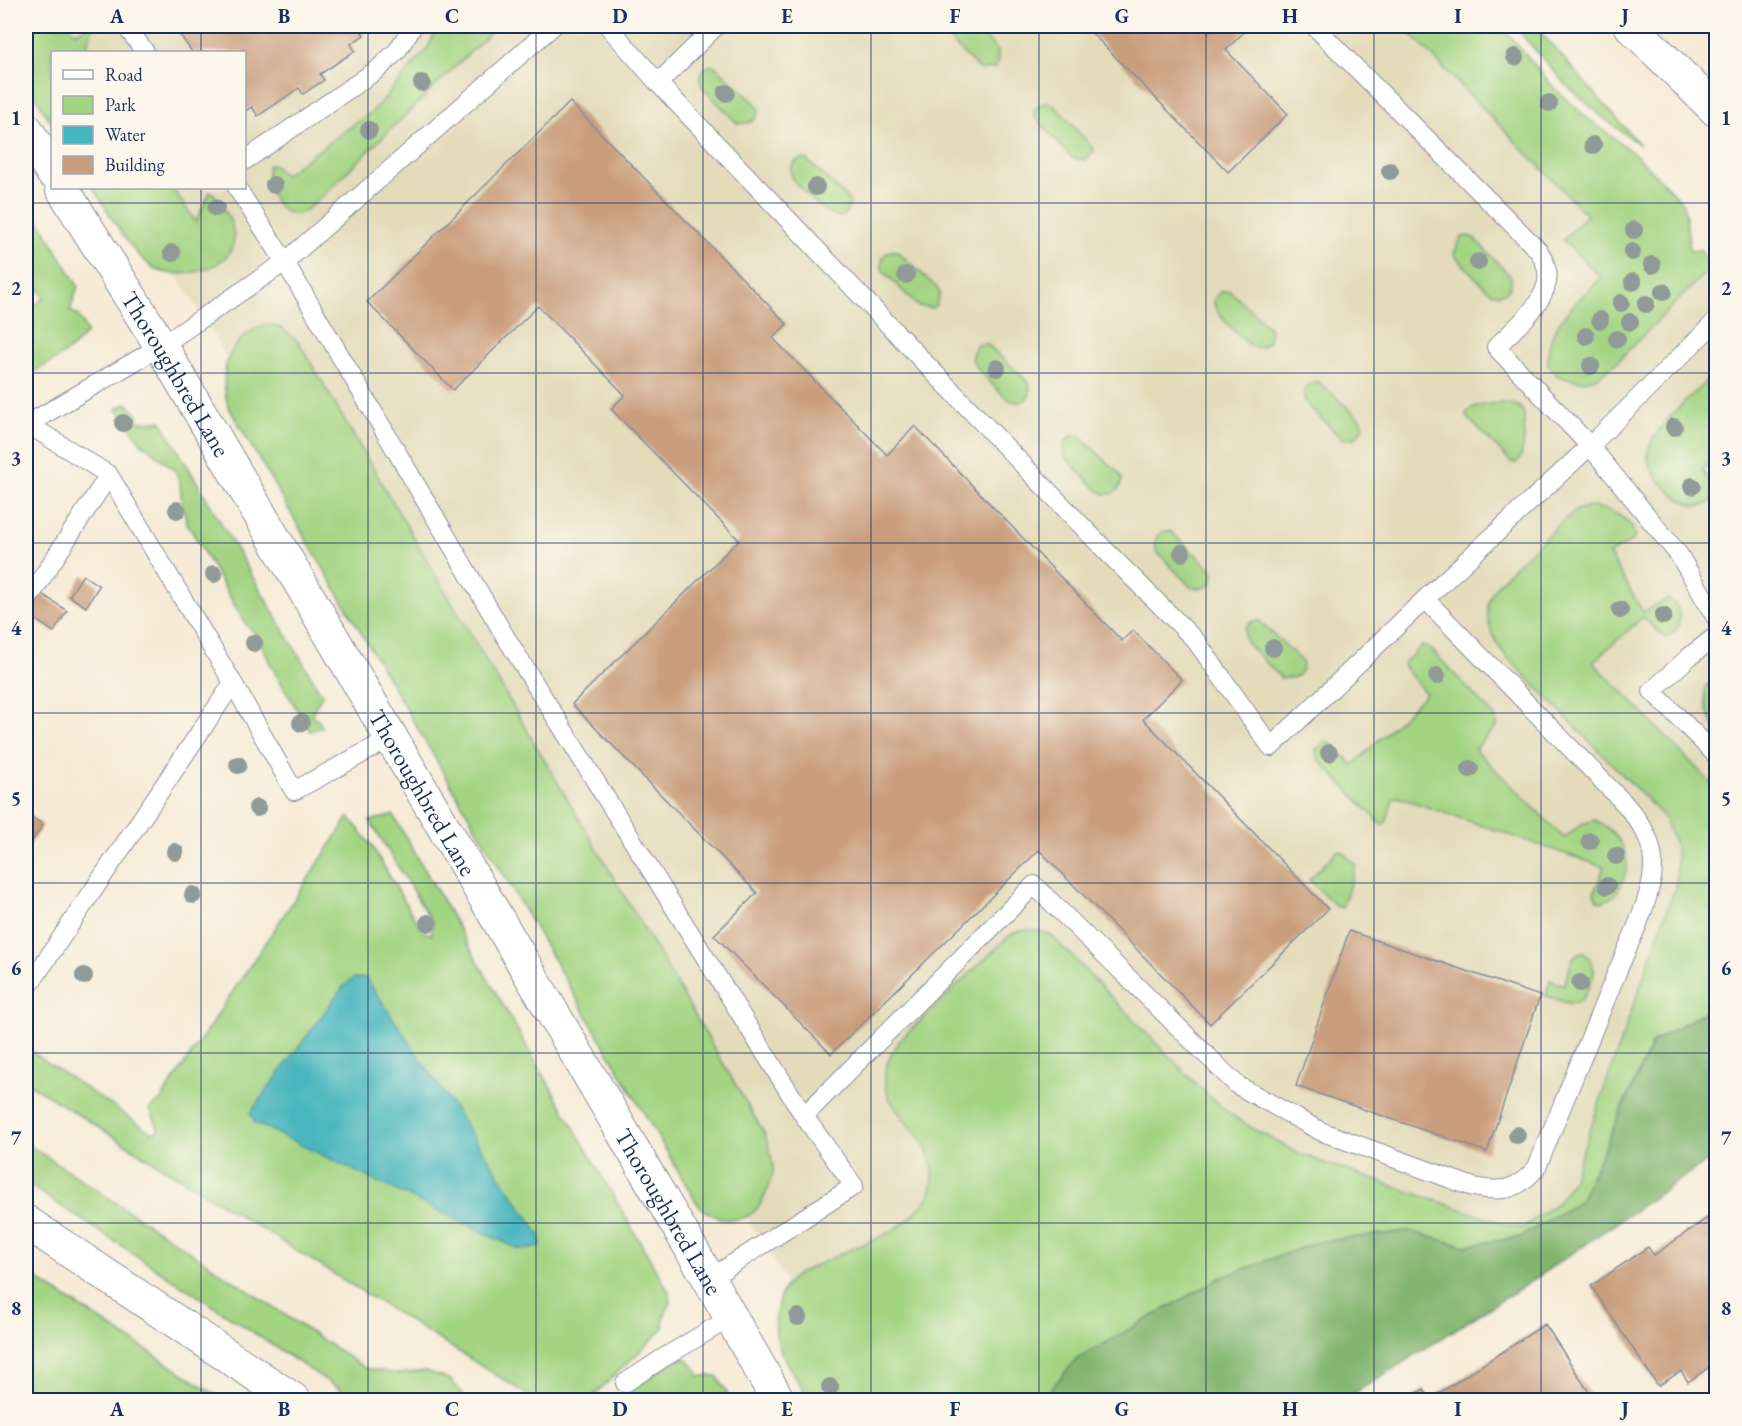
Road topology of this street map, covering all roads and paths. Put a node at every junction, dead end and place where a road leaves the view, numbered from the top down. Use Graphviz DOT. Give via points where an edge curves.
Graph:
graph roads {
  1 [pos="126,26"];
  2 [pos="413,26"];
  3 [pos="553,26"];
  4 [pos="608,26"];
  5 [pos="716,26"];
  6 [pos="1314,26"];
  7 [pos="1631,26"];
  8 [pos="144,51"];
  9 [pos="658,83"];
  10 [pos="1716,110"];
  11 [pos="26,129"];
  12 [pos="246,160"];
  13 [pos="51,170"];
  14 [pos="63,189"];
  15 [pos="238,189"];
  16 [pos="285,262"];
  17 [pos="1716,321"];
  18 [pos="161,346"];
  19 [pos="27,423"];
  20 [pos="1590,446"];
  21 [pos="109,475"];
  22 [pos="1425,599"];
  23 [pos="26,602"];
  24 [pos="1716,618"];
  25 [pos="1716,636"];
  26 [pos="233,683"];
  27 [pos="391,738"];
  28 [pos="1716,755"];
  29 [pos="26,990"];
  30 [pos="804,1116"];
  31 [pos="26,1222"];
  32 [pos="709,1280"];
  33 [pos="730,1318"];
  34 [pos="625,1383"];
  35 [pos="294,1401"];
  36 [pos="778,1401"];
  1 -- 8 [label="lane"];
  2 -- 12 [label="lane" via="397,51 378,69"];
  3 -- 16 [label="lane"];
  4 -- 9 [label="lane"];
  5 -- 9 [label="lane"];
  6 -- 20 [label="lane" via="1538,250 1547,269 1546,292 1496,347"];
  7 -- 10 [label="main road"];
  9 -- 22 [label="lane" via="1196,641 1270,747"];
  11 -- 13 [label="main road"];
  14 -- 18 [label="main road, Thoroughbred Lane"];
  15 -- 16 [label="lane"];
  16 -- 18 [label="lane"];
  16 -- 30 [label="lane" via="505,636"];
  17 -- 20 [label="lane"];
  18 -- 19 [label="lane"];
  18 -- 27 [label="main road, Thoroughbred Lane"];
  19 -- 21 [label="lane"];
  20 -- 22 [label="lane"];
  20 -- 24 [label="lane" via="1679,555"];
  21 -- 23 [label="lane"];
  21 -- 26 [label="lane"];
  22 -- 30 [label="lane" via="1624,803 1642,825 1653,854 1650,889 1632,936 1537,1167 1526,1180 1502,1190 1473,1187 1320,1131 1237,1085 1034,885"];
  25 -- 28 [label="lane" via="1652,691"];
  26 -- 27 [label="lane" via="294,791"];
  26 -- 29 [label="lane"];
  27 -- 32 [label="main road, Thoroughbred Lane"];
  30 -- 32 [label="lane" via="854,1186"];
  31 -- 35 [label="main road"];
  32 -- 33 [label="main road, Thoroughbred Lane"];
  33 -- 34 [label="lane"];
  33 -- 36 [label="main road, Thoroughbred Lane"];
}
